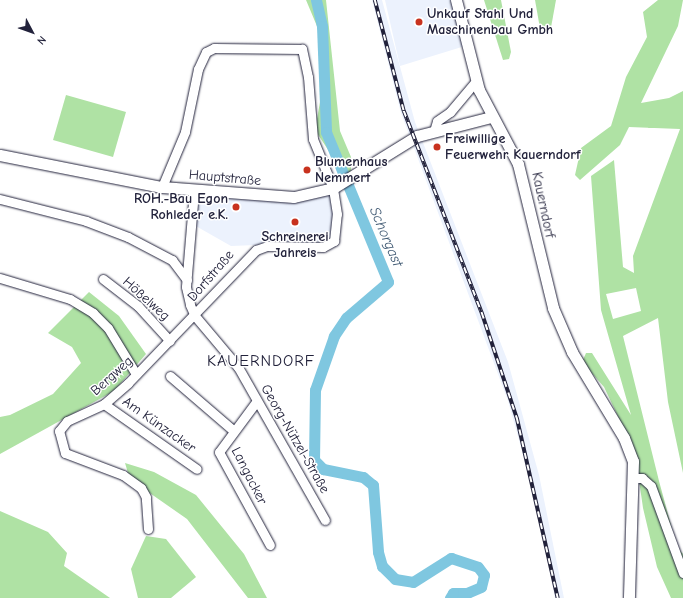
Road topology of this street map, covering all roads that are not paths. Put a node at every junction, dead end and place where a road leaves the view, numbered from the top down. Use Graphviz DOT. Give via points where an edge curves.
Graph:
graph roads {
  1 [pos="456,0"];
  2 [pos="476,81"];
  3 [pos="491,117"];
  4 [pos="434,131"];
  5 [pos="0,155"];
  6 [pos="336,186"];
  7 [pos="162,187"];
  8 [pos="194,191"];
  9 [pos="0,199"];
  10 [pos="189,251"];
  11 [pos="172,260"];
  12 [pos="0,278"];
  13 [pos="103,279"];
  14 [pos="187,280"];
  15 [pos="195,316"];
  16 [pos="170,341"];
  17 [pos="136,374"];
  18 [pos="170,376"];
  19 [pos="256,402"];
  20 [pos="104,404"];
  21 [pos="234,432"];
  22 [pos="197,469"];
  23 [pos="633,478"];
  24 [pos="325,520"];
  25 [pos="148,529"];
  26 [pos="270,546"];
  27 [pos="683,573"];
  28 [pos="629,598"];
  1 -- 2 [label="main road, Kauerndorf"];
  2 -- 3 [label="main road, Kauerndorf"];
  2 -- 4 [label="street" via="469,85 450,112 437,121"];
  3 -- 4 [label="main road, Hauptstraße" via="483,122"];
  3 -- 23 [label="main road, Kauerndorf" via="518,164 546,283 572,352 624,438 633,461"];
  4 -- 6 [label="main road, Hauptstraße" via="404,143 363,172"];
  5 -- 7 [label="main road, Hauptstraße"];
  6 -- 7 [label="street" via="313,139 305,52 302,49 214,48 200,60 185,132"];
  6 -- 8 [label="main road, Hauptstraße" via="308,196 278,198"];
  6 -- 15 [label="street, Dorfstraße" via="336,232 329,246 268,246 256,250 232,271"];
  7 -- 8 [label="main road, Hauptstraße"];
  8 -- 10 [label="street"];
  9 -- 11 [label="street" via="86,221"];
  10 -- 11 [label="street"];
  10 -- 14 [label="street"];
  11 -- 14 [label="street"];
  12 -- 17 [label="street" via="70,299 93,313 108,328"];
  13 -- 16 [label="street, Hößelweg" via="138,306"];
  14 -- 15 [label="street"];
  15 -- 16 [label="street, Bergweg"];
  15 -- 19 [label="street, Georg-Nützel-Straße" via="238,366"];
  16 -- 17 [label="street, Bergweg"];
  17 -- 20 [label="street, Bergweg"];
  18 -- 21 [label="street"];
  19 -- 21 [label="street, Langacker"];
  19 -- 24 [label="street, Georg-Nützel-Straße" via="297,467"];
  20 -- 22 [label="street, Am Künzacker"];
  20 -- 25 [label="street, Bergweg" via="67,421 59,431 61,448 65,453 123,475 141,488 146,497"];
  21 -- 26 [label="street, Langacker" via="219,452"];
  23 -- 27 [label="street" via="642,478 651,486"];
  23 -- 28 [label="main road, Kauerndorf"];
}
